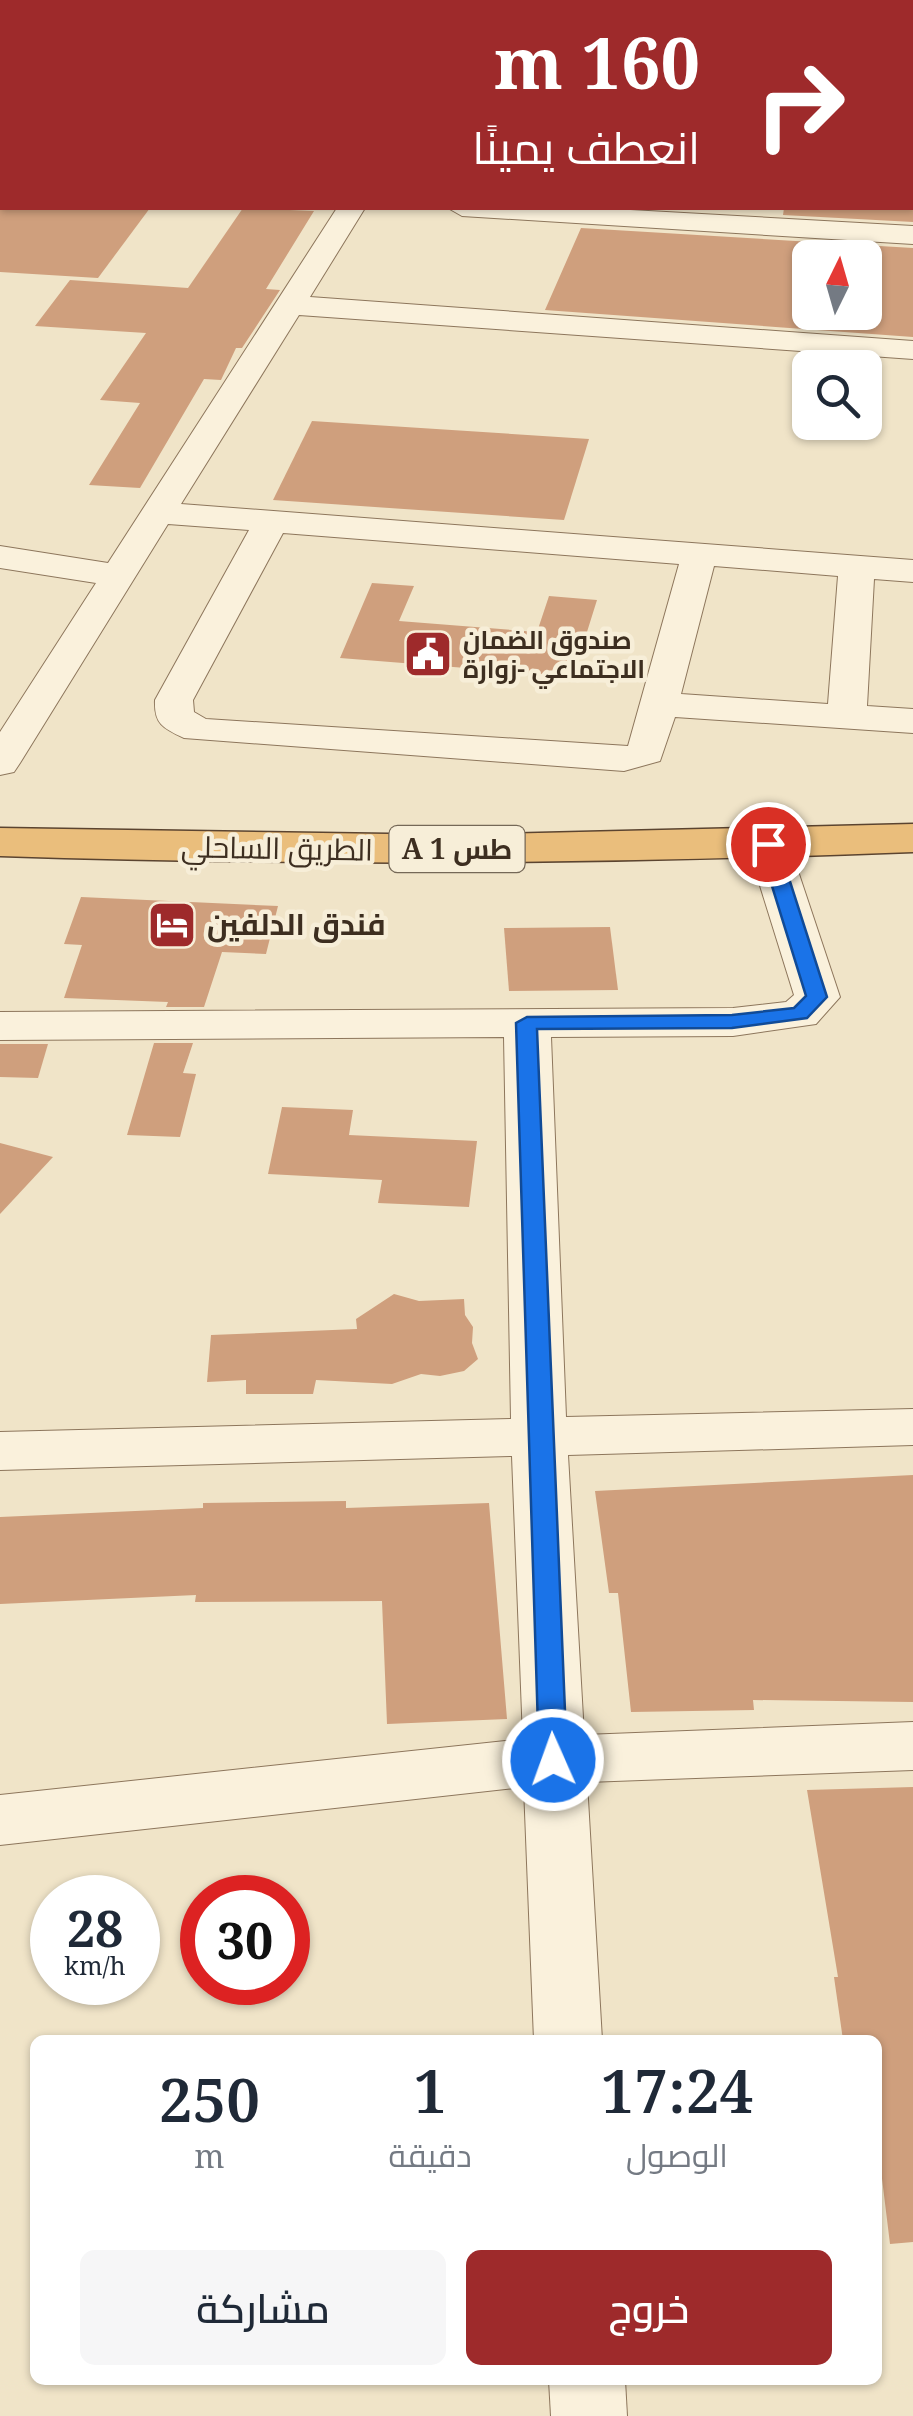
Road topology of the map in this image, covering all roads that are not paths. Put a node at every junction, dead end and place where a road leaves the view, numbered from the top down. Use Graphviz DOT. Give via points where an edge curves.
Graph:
graph roads {
  1 [pos="350,210"];
  2 [pos="495,210"];
  3 [pos="913,235"];
  4 [pos="292,305"];
  5 [pos="913,350"];
  6 [pos="158,512"];
  7 [pos="272,522"];
  8 [pos="700,554"];
  9 [pos="0,557"];
  10 [pos="858,566"];
  11 [pos="913,571"];
  12 [pos="120,576"];
  13 [pos="660,704"];
  14 [pos="847,716"];
  15 [pos="913,721"];
  16 [pos="0,762"];
  17 [pos="913,813"];
  18 [pos="0,816"];
  19 [pos="913,838"];
  20 [pos="0,842"];
  21 [pos="768,844"];
  22 [pos="527,1023"];
  23 [pos="0,1026"];
  24 [pos="913,1427"];
  25 [pos="539,1437"];
  26 [pos="0,1451"];
  27 [pos="913,1746"];
  28 [pos="553,1760"];
  29 [pos="0,1820"];
  30 [pos="568,2035"];
  31 [pos="586,2385"];
  32 [pos="588,2416"];
  1 -- 4 [label="street"];
  2 -- 3 [label="street"];
  4 -- 5 [label="street"];
  4 -- 6 [label="street"];
  6 -- 7 [label="street"];
  6 -- 12 [label="street"];
  7 -- 8 [label="street"];
  7 -- 13 [label="street" via="174,700 174,718 198,730 624,759 646,753"];
  8 -- 10 [label="street"];
  8 -- 13 [label="street"];
  9 -- 12 [label="street"];
  10 -- 11 [label="street"];
  10 -- 14 [label="street"];
  12 -- 16 [label="street"];
  13 -- 14 [label="street"];
  14 -- 15 [label="street"];
  17 -- 18 [label="highway, الطريق الساحلي / A 1 طس" via="432,824"];
  19 -- 21 [label="highway, الطريق الساحلي / A 1 طس"];
  20 -- 21 [label="highway, الطريق الساحلي / A 1 طس" via="306,850"];
  21 -- 22 [label="street" via="817,997 800,1014 732,1022"];
  22 -- 23 [label="street"];
  22 -- 25 [label="street"];
  24 -- 25 [label="street"];
  25 -- 26 [label="street"];
  25 -- 28 [label="street"];
  27 -- 28 [label="street"];
  28 -- 29 [label="street"];
  28 -- 30 [label="street"];
  31 -- 32 [label="street"];
}
